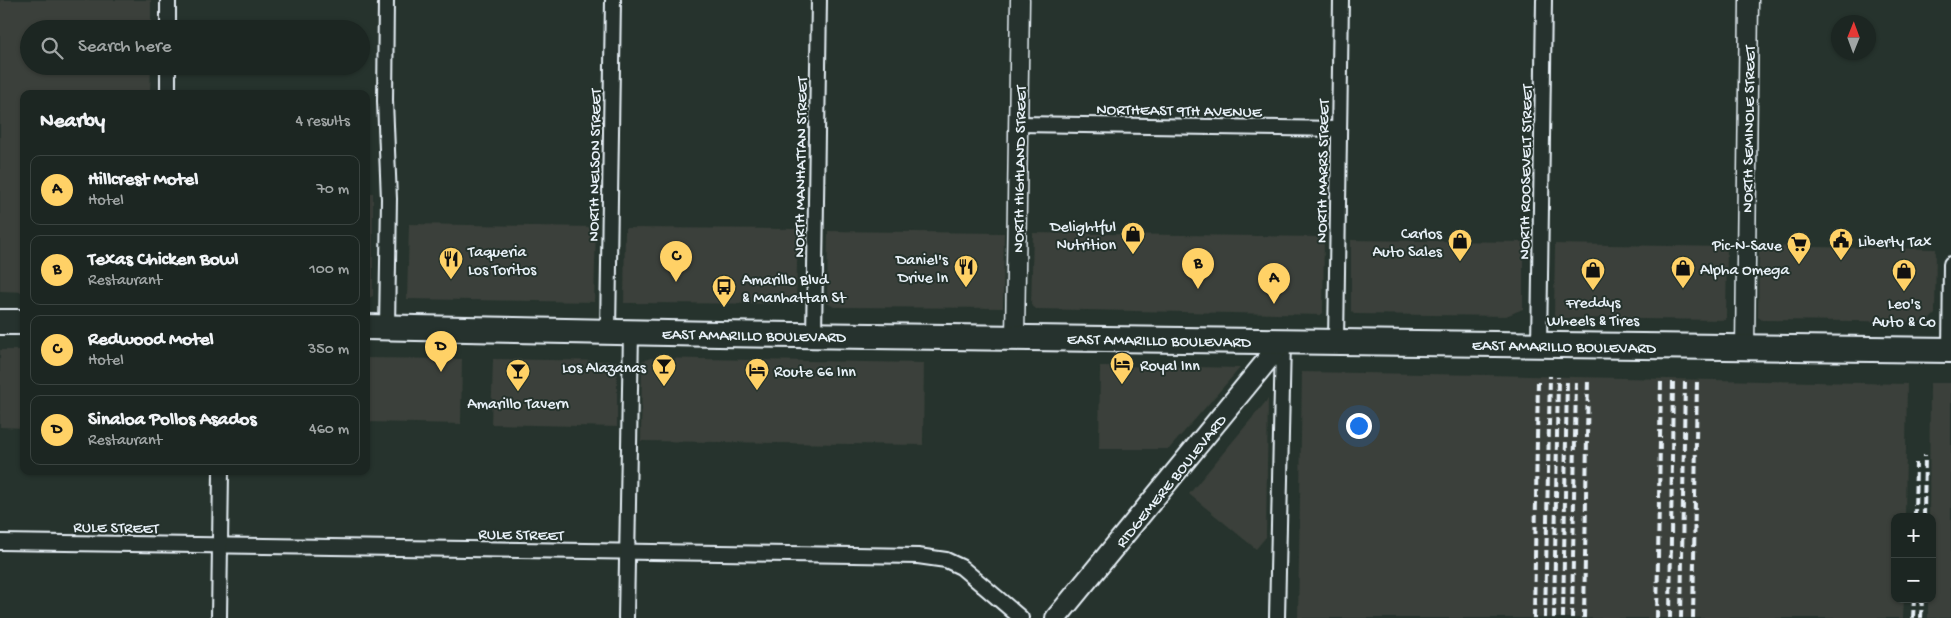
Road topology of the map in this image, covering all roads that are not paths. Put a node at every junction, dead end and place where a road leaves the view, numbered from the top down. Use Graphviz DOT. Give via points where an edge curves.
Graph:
graph roads {
  1 [pos="168,0"];
  2 [pos="386,0"];
  3 [pos="612,0"];
  4 [pos="819,0"];
  5 [pos="1020,0"];
  6 [pos="1341,0"];
  7 [pos="1544,0"];
  8 [pos="1749,0"];
  9 [pos="168,20"];
  10 [pos="168,75"];
  11 [pos="168,90"];
  12 [pos="1019,124"];
  13 [pos="1338,129"];
  14 [pos="1951,264"];
  15 [pos="0,322"];
  16 [pos="20,322"];
  17 [pos="377,327"];
  18 [pos="608,331"];
  19 [pos="631,332"];
  20 [pos="814,335"];
  21 [pos="1014,338"];
  22 [pos="1283,341"];
  23 [pos="1336,342"];
  24 [pos="1539,345"];
  25 [pos="1744,348"];
  26 [pos="1950,350"];
  27 [pos="221,475"];
  28 [pos="0,542"];
  29 [pos="220,544"];
  30 [pos="627,552"];
  31 [pos="219,618"];
  32 [pos="626,618"];
  33 [pos="1021,618"];
  34 [pos="1056,618"];
  35 [pos="1277,618"];
  1 -- 9 [label="street"];
  2 -- 17 [label="street" via="388,200"];
  3 -- 18 [label="street, NORTH NELSON STREET"];
  4 -- 20 [label="street, NORTH MANHATTAN STREET"];
  5 -- 12 [label="street, NORTH HIGHLAND STREET"];
  6 -- 13 [label="street, NORTH MARRS STREET"];
  7 -- 24 [label="street, NORTH ROOSEVELT STREET"];
  8 -- 25 [label="street, NORTH SEMINOLE STREET"];
  10 -- 11 [label="street"];
  12 -- 13 [label="street, NORTHEAST 9TH AVENUE"];
  12 -- 21 [label="street, NORTH HIGHLAND STREET"];
  13 -- 23 [label="street, NORTH MARRS STREET"];
  14 -- 26 [label="street"];
  15 -- 16 [label="highway"];
  17 -- 18 [label="highway, EAST AMARILLO BOULEVARD"];
  18 -- 19 [label="highway, EAST AMARILLO BOULEVARD"];
  19 -- 20 [label="highway, EAST AMARILLO BOULEVARD"];
  19 -- 30 [label="street"];
  20 -- 21 [label="highway, EAST AMARILLO BOULEVARD"];
  21 -- 22 [label="highway, EAST AMARILLO BOULEVARD"];
  22 -- 23 [label="highway, EAST AMARILLO BOULEVARD"];
  22 -- 34 [label="main road, RIDGEMERE BOULEVARD"];
  22 -- 35 [label="street"];
  23 -- 24 [label="highway, EAST AMARILLO BOULEVARD"];
  24 -- 25 [label="highway, EAST AMARILLO BOULEVARD"];
  25 -- 26 [label="highway, EAST AMARILLO BOULEVARD"];
  27 -- 29 [label="street"];
  28 -- 29 [label="street, RULE STREET"];
  29 -- 30 [label="street, RULE STREET"];
  29 -- 31 [label="street"];
  30 -- 32 [label="street"];
  30 -- 33 [label="street, RULE STREET" via="935,558 961,567"];
}
